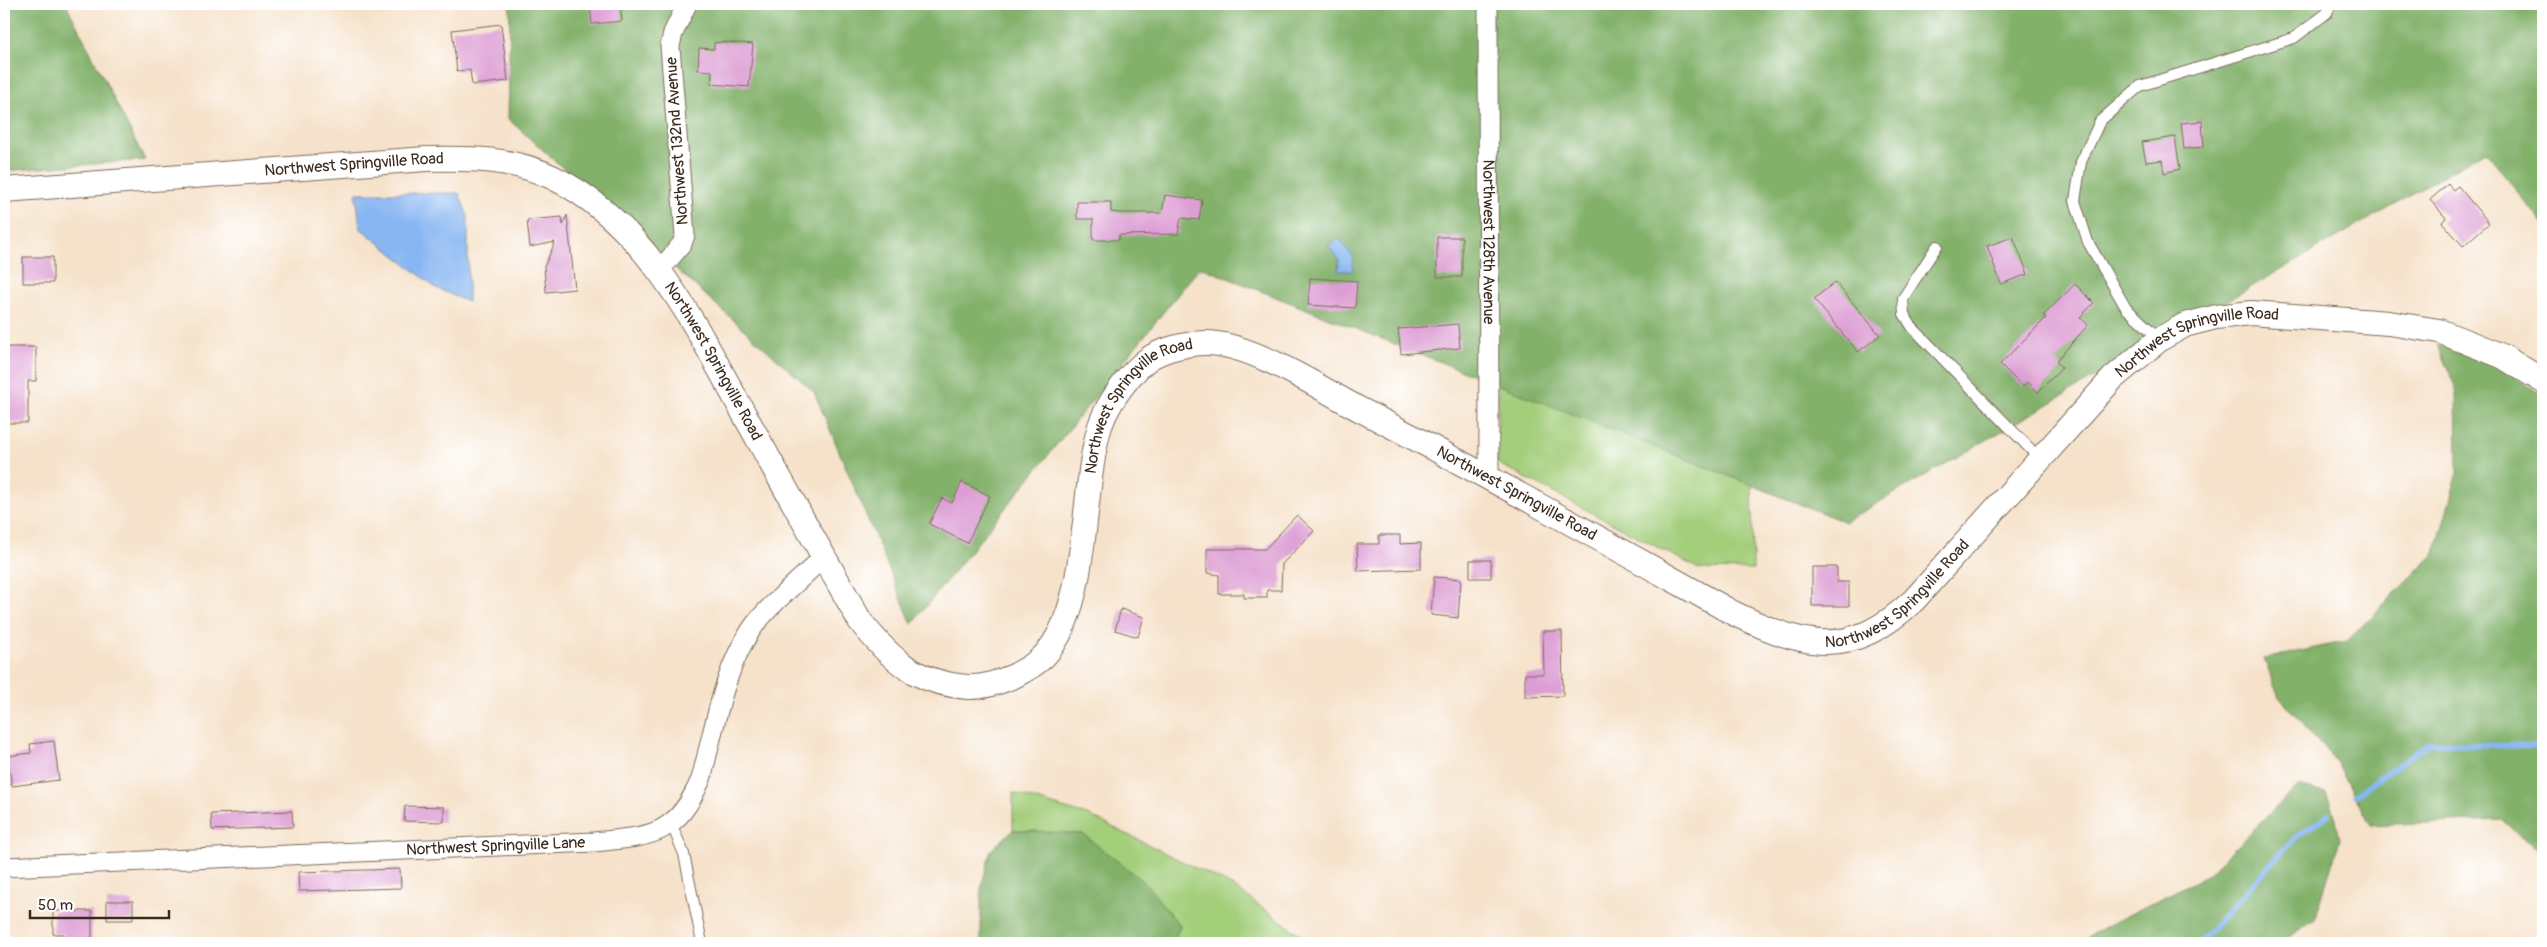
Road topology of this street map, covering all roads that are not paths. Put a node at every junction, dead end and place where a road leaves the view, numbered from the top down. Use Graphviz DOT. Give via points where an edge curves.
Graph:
graph roads {
  1 [pos="687,4"];
  2 [pos="1488,4"];
  3 [pos="2330,4"];
  4 [pos="4,190"];
  5 [pos="1937,246"];
  6 [pos="659,271"];
  7 [pos="2160,339"];
  8 [pos="2543,381"];
  9 [pos="2040,459"];
  10 [pos="1489,479"];
  11 [pos="824,557"];
  12 [pos="671,823"];
  13 [pos="4,867"];
  14 [pos="702,943"];
  1 -- 6 [label="street, Northwest 132nd Avenue" via="670,46 684,235 682,244"];
  2 -- 10 [label="street, Northwest 128th Avenue"];
  3 -- 7 [label="lane" via="2327,13 2294,38 2140,86 2100,121 2081,162 2075,201 2088,242 2126,308"];
  4 -- 6 [label="street, Northwest Springville Road" via="426,159 495,160 539,172 578,192 608,214"];
  5 -- 9 [label="lane" via="1903,298 1904,314 1912,327"];
  6 -- 11 [label="street, Northwest Springville Road" via="707,348"];
  7 -- 8 [label="street, Northwest Springville Road" via="2185,325 2251,313 2389,323 2439,331 2502,356"];
  7 -- 9 [label="street, Northwest Springville Road" via="2113,378"];
  9 -- 10 [label="street, Northwest Springville Road" via="1893,620 1871,633 1832,643 1806,641 1756,624"];
  10 -- 11 [label="street, Northwest Springville Road" via="1252,355 1218,344 1186,345 1160,352 1146,360 1121,387 1101,423 1092,457 1069,610 1044,657 1023,672 999,683 974,688 947,685 919,676 895,660 860,621"];
  11 -- 12 [label="street, Northwest Springville Lane" via="767,610 751,630 730,673 700,779 687,807"];
  12 -- 13 [label="street, Northwest Springville Lane" via="635,838 594,842"];
  12 -- 14 [label="lane" via="684,854"];
}
